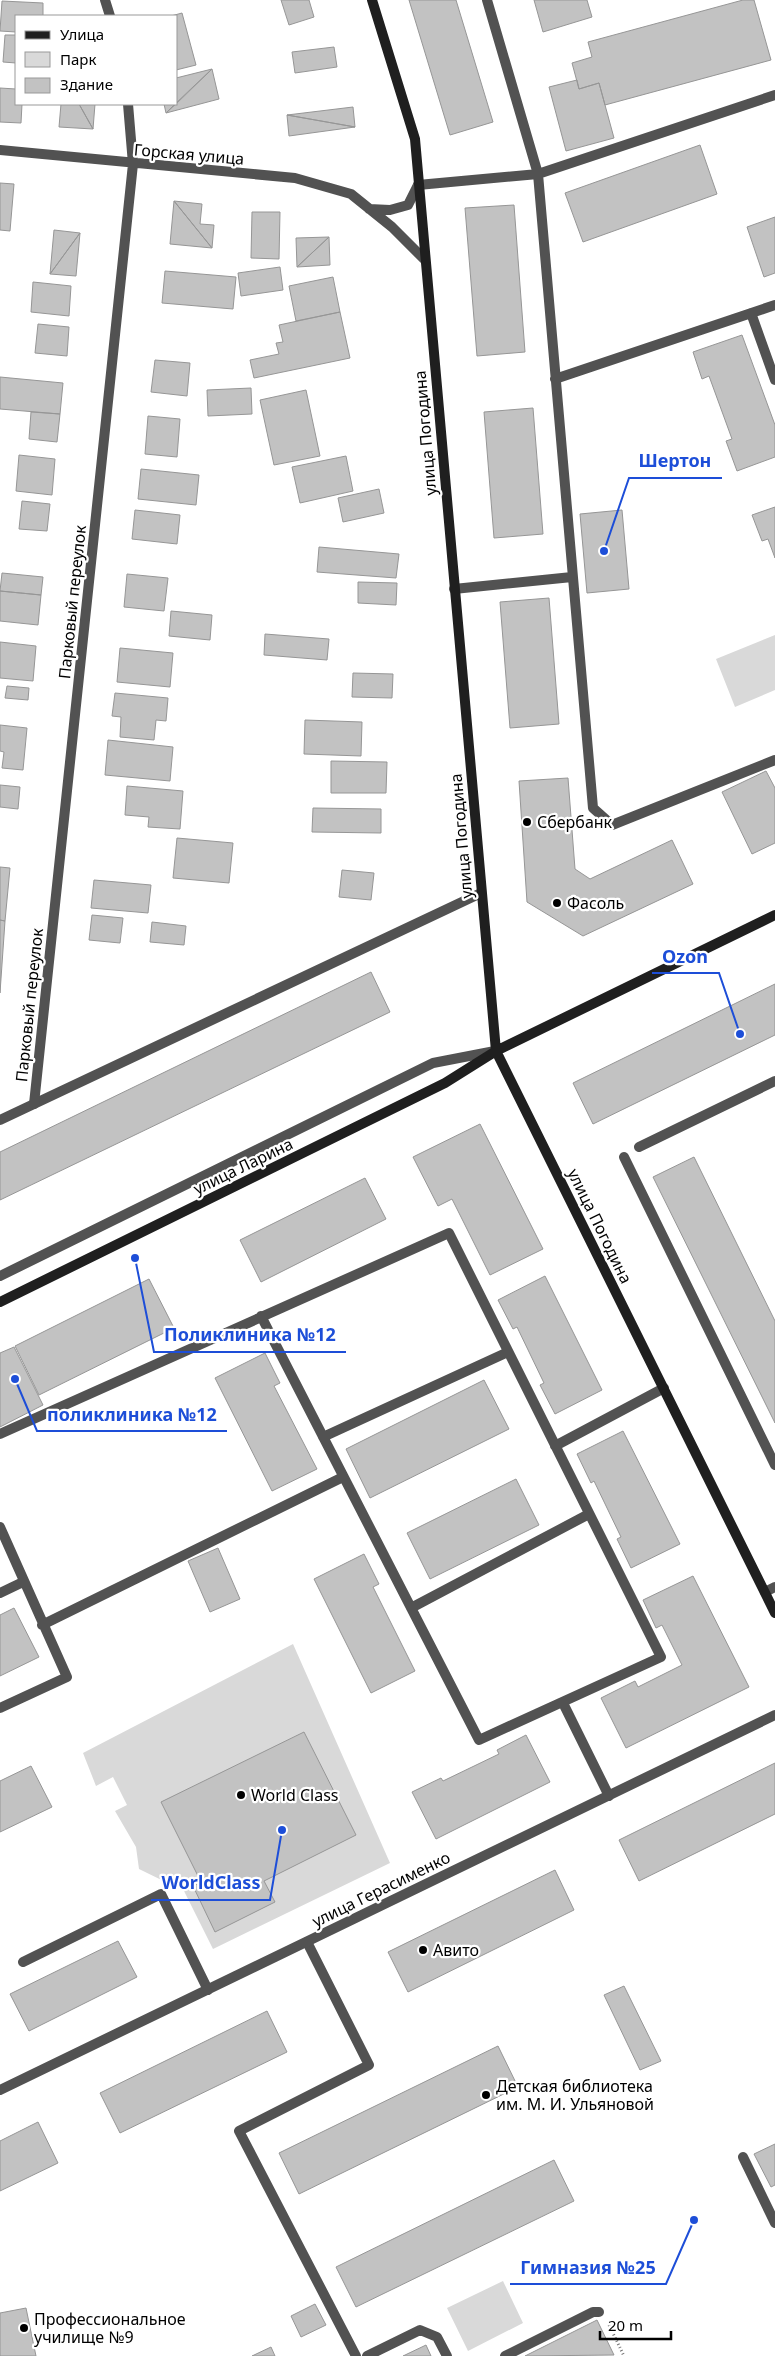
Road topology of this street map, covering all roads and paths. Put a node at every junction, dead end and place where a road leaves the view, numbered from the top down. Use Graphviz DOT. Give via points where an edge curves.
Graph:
graph roads {
  1 [pos="105,0"];
  2 [pos="372,0"];
  3 [pos="487,0"];
  4 [pos="110,15"];
  5 [pos="775,95"];
  6 [pos="128,105"];
  7 [pos="0,150"];
  8 [pos="133,164"];
  9 [pos="538,174"];
  10 [pos="418,185"];
  11 [pos="369,209"];
  12 [pos="424,259"];
  13 [pos="775,305"];
  14 [pos="751,313"];
  15 [pos="555,379"];
  16 [pos="775,380"];
  17 [pos="572,577"];
  18 [pos="454,589"];
  19 [pos="775,760"];
  20 [pos="482,893"];
  21 [pos="775,915"];
  22 [pos="496,1051"];
  23 [pos="775,1081"];
  24 [pos="34,1104"];
  25 [pos="0,1120"];
  26 [pos="639,1147"];
  27 [pos="624,1157"];
  28 [pos="0,1276"];
  29 [pos="0,1302"];
  30 [pos="261,1316"];
  31 [pos="508,1352"];
  32 [pos="664,1388"];
  33 [pos="0,1434"];
  34 [pos="323,1437"];
  35 [pos="555,1446"];
  36 [pos="775,1465"];
  37 [pos="344,1477"];
  38 [pos="589,1514"];
  39 [pos="0,1527"];
  40 [pos="22,1582"];
  41 [pos="775,1587"];
  42 [pos="765,1592"];
  43 [pos="0,1593"];
  44 [pos="411,1608"];
  45 [pos="775,1613"];
  46 [pos="42,1625"];
  47 [pos="563,1703"];
  48 [pos="0,1708"];
  49 [pos="775,1715"];
  50 [pos="610,1796"];
  51 [pos="307,1942"];
  52 [pos="23,1962"];
  53 [pos="208,1990"];
  54 [pos="0,2090"];
  55 [pos="743,2158"];
  56 [pos="775,2223"];
  57 [pos="599,2312"];
  58 [pos="356,2356"];
  59 [pos="367,2356"];
  60 [pos="447,2356"];
  61 [pos="505,2356"];
  62 [pos="624,2356"];
  1 -- 4 [label="street"];
  2 -- 10 [label="street, улица Погодина" via="415,139"];
  3 -- 9 [label="street"];
  5 -- 9 [label="street"];
  6 -- 8 [label="street, Парковый переулок"];
  7 -- 8 [label="street, Горская улица"];
  8 -- 11 [label="street, Горская улица" via="295,178 351,194"];
  8 -- 24 [label="street, Парковый переулок"];
  9 -- 10 [label="street"];
  9 -- 15 [label="street"];
  10 -- 11 [label="street" via="408,205 390,210"];
  10 -- 12 [label="street, улица Погодина"];
  11 -- 12 [label="street, Горская улица"];
  12 -- 18 [label="street, улица Погодина"];
  13 -- 14 [label="street"];
  14 -- 15 [label="street"];
  14 -- 16 [label="street"];
  15 -- 17 [label="street"];
  17 -- 18 [label="street"];
  17 -- 19 [label="street" via="593,808 612,825"];
  18 -- 20 [label="street, улица Погодина"];
  20 -- 22 [label="street, улица Погодина"];
  20 -- 24 [label="street"];
  21 -- 22 [label="street, улица Ларина"];
  22 -- 28 [label="street, улица Ларина" via="433,1063"];
  22 -- 29 [label="street, улица Ларина" via="445,1083"];
  22 -- 32 [label="street, улица Погодина"];
  23 -- 26 [label="street"];
  24 -- 25 [label="street"];
  27 -- 36 [label="street"];
  30 -- 31 [label="street" via="449,1233"];
  30 -- 33 [label="street"];
  30 -- 34 [label="street"];
  31 -- 34 [label="street"];
  31 -- 35 [label="street"];
  32 -- 35 [label="street"];
  32 -- 42 [label="street, улица Погодина"];
  34 -- 37 [label="street"];
  35 -- 38 [label="street"];
  37 -- 44 [label="street"];
  37 -- 46 [label="street"];
  38 -- 44 [label="street"];
  38 -- 47 [label="street" via="661,1657"];
  39 -- 40 [label="street"];
  40 -- 43 [label="street"];
  40 -- 46 [label="street"];
  41 -- 42 [label="street"];
  42 -- 45 [label="street, улица Погодина"];
  44 -- 47 [label="street" via="479,1740"];
  46 -- 48 [label="street" via="67,1677"];
  47 -- 50 [label="street"];
  49 -- 50 [label="street, улица Герасименко"];
  50 -- 51 [label="street, улица Герасименко"];
  51 -- 53 [label="street, улица Герасименко"];
  51 -- 58 [label="street" via="369,2065 239,2131"];
  52 -- 53 [label="street" via="161,1894"];
  53 -- 54 [label="street, улица Герасименко"];
  55 -- 56 [label="street"];
  57 -- 61 [label="street" via="593,2312"];
  57 -- 62 [label="path"];
  59 -- 60 [label="street" via="420,2330 438,2337"];
}
